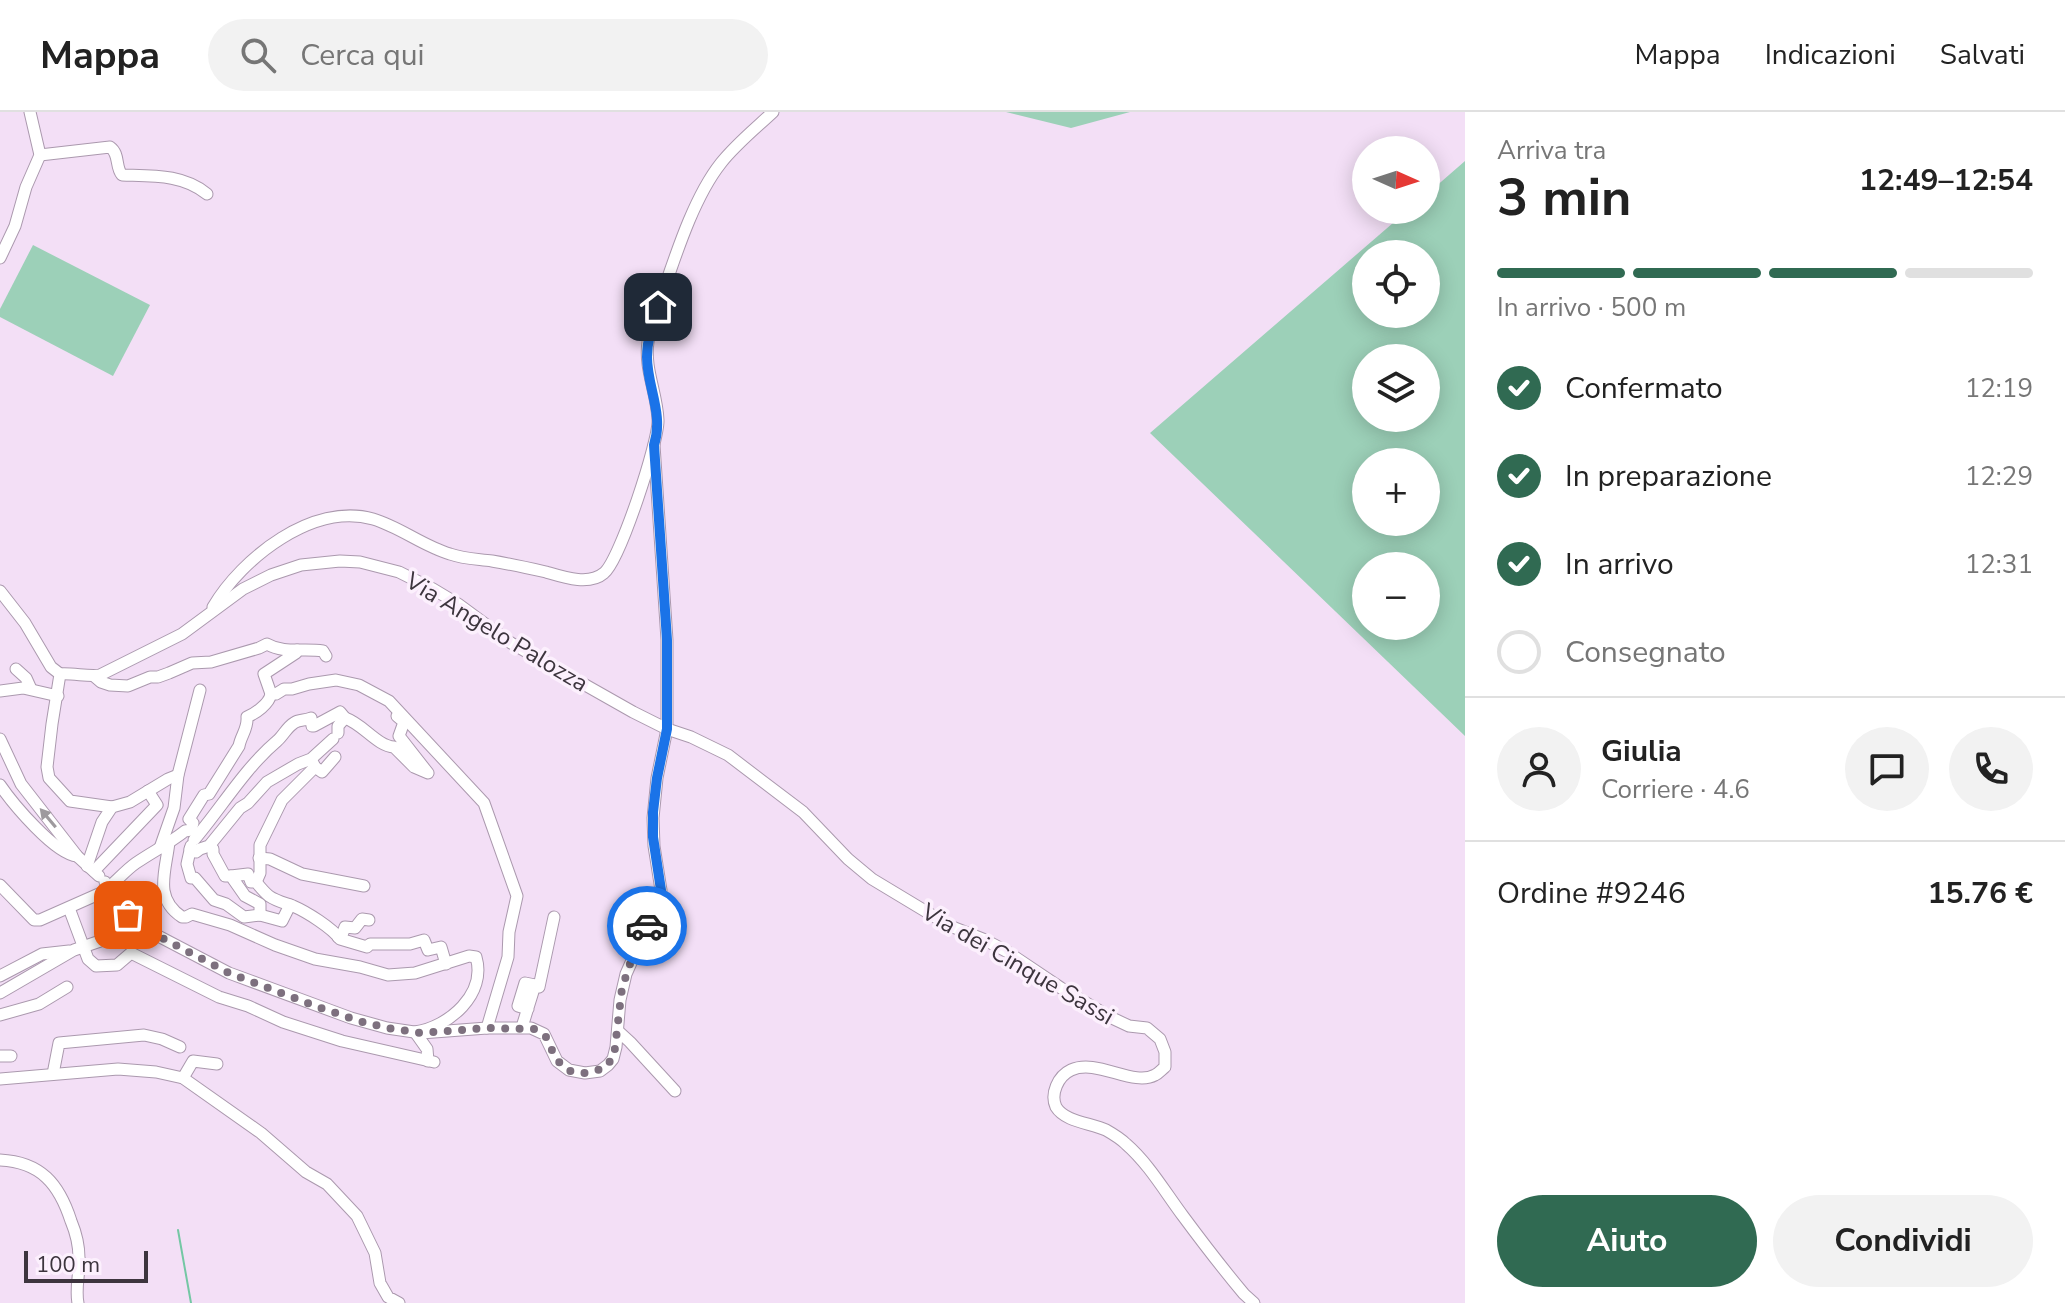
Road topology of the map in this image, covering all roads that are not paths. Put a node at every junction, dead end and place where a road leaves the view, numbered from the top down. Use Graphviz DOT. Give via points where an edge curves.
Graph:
graph roads {
  1 [pos="30,112"];
  2 [pos="773,112"];
  3 [pos="40,155"];
  4 [pos="207,194"];
  5 [pos="0,258"];
  6 [pos="654,445"];
  7 [pos="0,591"];
  8 [pos="209,614"];
  9 [pos="298,649"];
  10 [pos="326,656"];
  11 [pos="16,669"];
  12 [pos="60,674"];
  13 [pos="94,676"];
  14 [pos="31,689"];
  15 [pos="200,690"];
  16 [pos="0,691"];
  17 [pos="271,694"];
  18 [pos="58,696"];
  19 [pos="393,705"];
  20 [pos="341,715"];
  21 [pos="667,729"];
  22 [pos="0,739"];
  23 [pos="335,757"];
  24 [pos="313,763"];
  25 [pos="178,775"];
  26 [pos="0,785"];
  27 [pos="148,791"];
  28 [pos="157,805"];
  29 [pos="112,807"];
  30 [pos="174,808"];
  31 [pos="191,840"];
  32 [pos="164,845"];
  33 [pos="209,846"];
  34 [pos="77,856"];
  35 [pos="259,858"];
  36 [pos="231,876"];
  37 [pos="99,879"];
  38 [pos="256,882"];
  39 [pos="0,885"];
  40 [pos="364,886"];
  41 [pos="290,905"];
  42 [pos="69,908"];
  43 [pos="260,915"];
  44 [pos="554,917"];
  45 [pos="369,920"];
  46 [pos="141,927"];
  47 [pos="338,937"];
  48 [pos="79,948"];
  49 [pos="446,964"];
  50 [pos="0,976"];
  51 [pos="67,987"];
  52 [pos="0,993"];
  53 [pos="0,1015"];
  54 [pos="522,1027"];
  55 [pos="487,1028"];
  56 [pos="618,1031"];
  57 [pos="415,1032"];
  58 [pos="180,1047"];
  59 [pos="217,1064"];
  60 [pos="53,1074"];
  61 [pos="183,1078"];
  62 [pos="0,1079"];
  63 [pos="675,1091"];
  64 [pos="0,1160"];
  65 [pos="78,1303"];
  66 [pos="399,1303"];
  67 [pos="1254,1303"];
  1 -- 3 [label="street"];
  2 -- 6 [label="street" via="713,174 667,281 647,351 658,417"];
  3 -- 4 [label="street" via="110,147 122,175 183,180"];
  3 -- 5 [label="street"];
  6 -- 8 [label="street" via="620,547 596,578 459,557 379,521 340,517 304,527 271,545 226,588"];
  6 -- 21 [label="street" via="667,640"];
  7 -- 12 [label="street"];
  8 -- 13 [label="street, Via Angelo Palozza" via="182,634"];
  8 -- 21 [label="street, Via Angelo Palozza" via="243,589 301,565 350,562 399,572 458,604 511,643"];
  9 -- 10 [label="street" via="323,651"];
  9 -- 13 [label="street" via="282,651 267,644 124,687"];
  9 -- 17 [label="street" via="264,674"];
  11 -- 14 [label="street"];
  12 -- 13 [label="street, Via Angelo Palozza"];
  12 -- 18 [label="street"];
  14 -- 16 [label="street"];
  14 -- 18 [label="street"];
  15 -- 25 [label="street"];
  17 -- 19 [label="street" via="336,680 359,685"];
  17 -- 31 [label="street" via="247,717 239,746 189,819"];
  18 -- 29 [label="street" via="49,778 70,801"];
  19 -- 20 [label="street" via="404,722 399,736 428,773"];
  19 -- 55 [label="street" via="484,803 517,896 508,957"];
  20 -- 24 [label="street" via="335,736"];
  20 -- 31 [label="street" via="314,726 311,718 295,722 263,752"];
  21 -- 56 [label="street" via="653,812 660,894 626,974"];
  21 -- 67 [label="street, Via dei Cinque Sassi" via="728,755 755,774 872,879 950,926 1006,951 1112,1018 1147,1028 1160,1039 1165,1067 1155,1075 1071,1070 1056,1085 1056,1106 1071,1119 1124,1141"];
  34 -- 22 [label="street, one-way" via="21,784"];
  23 -- 24 [label="street" via="322,772"];
  24 -- 33 [label="street" via="298,764 267,782"];
  24 -- 35 [label="street" via="282,800"];
  25 -- 27 [label="street"];
  25 -- 30 [label="street"];
  26 -- 34 [label="street" via="50,841"];
  27 -- 28 [label="street"];
  27 -- 29 [label="street"];
  28 -- 30 [label="street"];
  28 -- 37 [label="street"];
  29 -- 37 [label="street" via="102,822"];
  30 -- 32 [label="street"];
  31 -- 32 [label="street" via="185,831"];
  31 -- 33 [label="street" via="196,852"];
  31 -- 43 [label="street" via="191,878 214,900 244,917"];
  32 -- 37 [label="street" via="117,878"];
  32 -- 49 [label="street" via="167,904 182,917 192,914 219,921 315,959 388,975"];
  33 -- 36 [label="street" via="225,876"];
  34 -- 37 [label="street"];
  35 -- 38 [label="street"];
  35 -- 40 [label="street" via="302,874"];
  36 -- 38 [label="street" via="248,874"];
  36 -- 43 [label="street" via="245,896 260,904"];
  37 -- 42 [label="street"];
  37 -- 46 [label="street"];
  38 -- 41 [label="street" via="271,898"];
  39 -- 42 [label="street" via="34,920"];
  41 -- 43 [label="street" via="282,921"];
  41 -- 47 [label="street" via="335,930"];
  42 -- 48 [label="street"];
  44 -- 54 [label="street" via="539,987 535,985"];
  45 -- 47 [label="street" via="345,927"];
  46 -- 48 [label="street"];
  46 -- 57 [label="street" via="229,973 294,998 359,1021"];
  47 -- 49 [label="street" via="367,947 424,940 428,950 441,947"];
  48 -- 50 [label="street" via="42,954"];
  48 -- 52 [label="street"];
  48 -- 57 [label="street" via="96,966 117,965 131,953 283,1022 431,1061"];
  49 -- 57 [label="street" via="476,957 471,994 444,1022"];
  51 -- 53 [label="street" via="39,1004"];
  54 -- 55 [label="street"];
  54 -- 56 [label="street" via="544,1034 566,1069 585,1073 610,1063"];
  55 -- 57 [label="street"];
  56 -- 63 [label="street"];
  58 -- 60 [label="street" via="144,1035 59,1043"];
  59 -- 61 [label="street" via="193,1061"];
  60 -- 61 [label="street" via="118,1069"];
  60 -- 62 [label="street"];
  61 -- 66 [label="street" via="327,1184 357,1216 375,1253 380,1283"];
  64 -- 65 [label="street" via="40,1171 61,1194 78,1246"];
}
